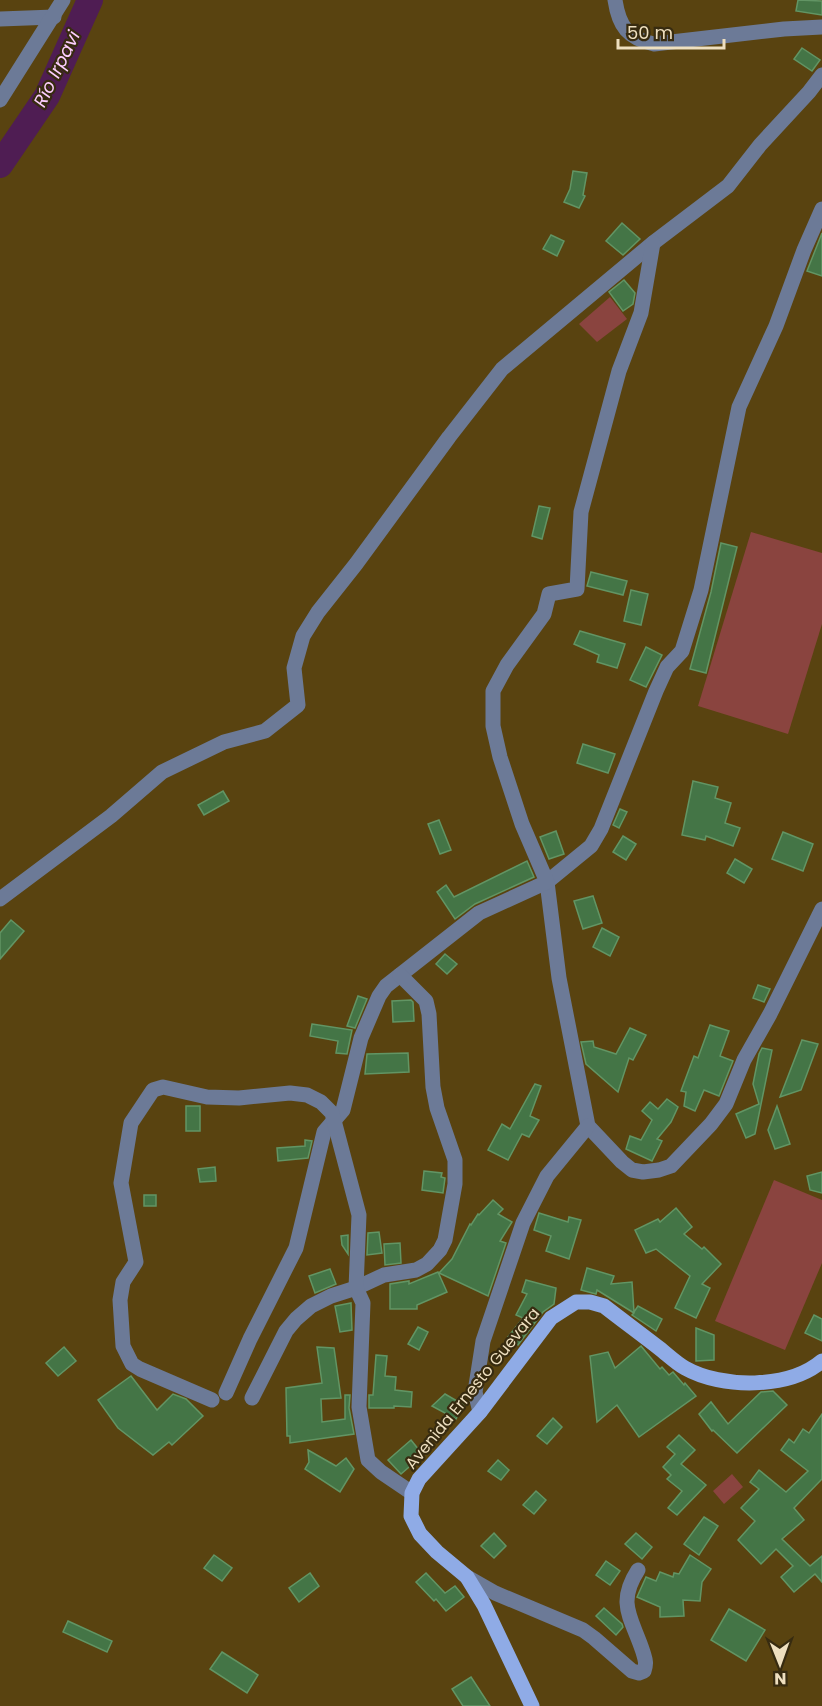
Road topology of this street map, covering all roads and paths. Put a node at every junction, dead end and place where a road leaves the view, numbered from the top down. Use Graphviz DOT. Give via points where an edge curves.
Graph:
graph roads {
  1 [pos="63,0"];
  2 [pos="615,0"];
  3 [pos="54,17"];
  4 [pos="0,19"];
  5 [pos="822,27"];
  6 [pos="822,75"];
  7 [pos="0,100"];
  8 [pos="822,209"];
  9 [pos="653,243"];
  10 [pos="547,882"];
  11 [pos="0,899"];
  12 [pos="822,909"];
  13 [pos="400,975"];
  14 [pos="334,1121"];
  15 [pos="588,1126"];
  16 [pos="356,1288"];
  17 [pos="822,1361"];
  18 [pos="252,1398"];
  19 [pos="480,1412"];
  20 [pos="412,1493"];
  21 [pos="638,1570"];
  22 [pos="466,1577"];
  23 [pos="532,1706"];
  1 -- 3 [label="street"];
  2 -- 5 [label="street" via="626,30 636,40 654,44"];
  3 -- 4 [label="street"];
  3 -- 7 [label="street"];
  6 -- 9 [label="street" via="728,186"];
  8 -- 10 [label="street" via="739,407 701,590 682,651 667,667 656,691 601,829 591,846"];
  9 -- 10 [label="street" via="641,313 619,371 581,512 578,589 549,594 544,614 493,691 493,726 500,757"];
  9 -- 11 [label="street" via="502,369 449,437 303,636 294,668 298,705 265,731 224,742 162,772 111,816"];
  10 -- 13 [label="street" via="479,913"];
  10 -- 15 [label="street" via="559,978"];
  12 -- 15 [label="street" via="744,1060 726,1104 671,1166 643,1172 632,1170"];
  13 -- 14 [label="street" via="379,996 361,1038 343,1110"];
  13 -- 16 [label="street" via="426,1001 433,1088 455,1160 455,1184 445,1240 427,1264 416,1270 384,1275"];
  14 -- 14 [label="street" via="321,1102 307,1095 207,1097 164,1087 153,1090 131,1123 121,1183 136,1262 123,1282 120,1299 123,1346 132,1364 219,1396 296,1248 324,1132"];
  14 -- 16 [label="street" via="359,1215"];
  15 -- 19 [label="street" via="547,1176 523,1223 483,1341 475,1392"];
  16 -- 18 [label="street" via="311,1306 296,1319"];
  16 -- 20 [label="street" via="363,1303 359,1407 368,1460"];
  17 -- 19 [label="main road, Avenida Ernesto Guevara" via="790,1378 768,1382 704,1376 685,1368 604,1306 576,1302 551,1318"];
  19 -- 20 [label="main road, Avenida Ernesto Guevara" via="419,1479"];
  20 -- 22 [label="main road, Avenida Ernesto Guevara" via="411,1516 420,1534"];
  21 -- 22 [label="street" via="626,1596 646,1662 644,1671 639,1673 583,1630"];
  22 -- 23 [label="main road, Avenida Ernesto Guevara" via="484,1605"];
}
